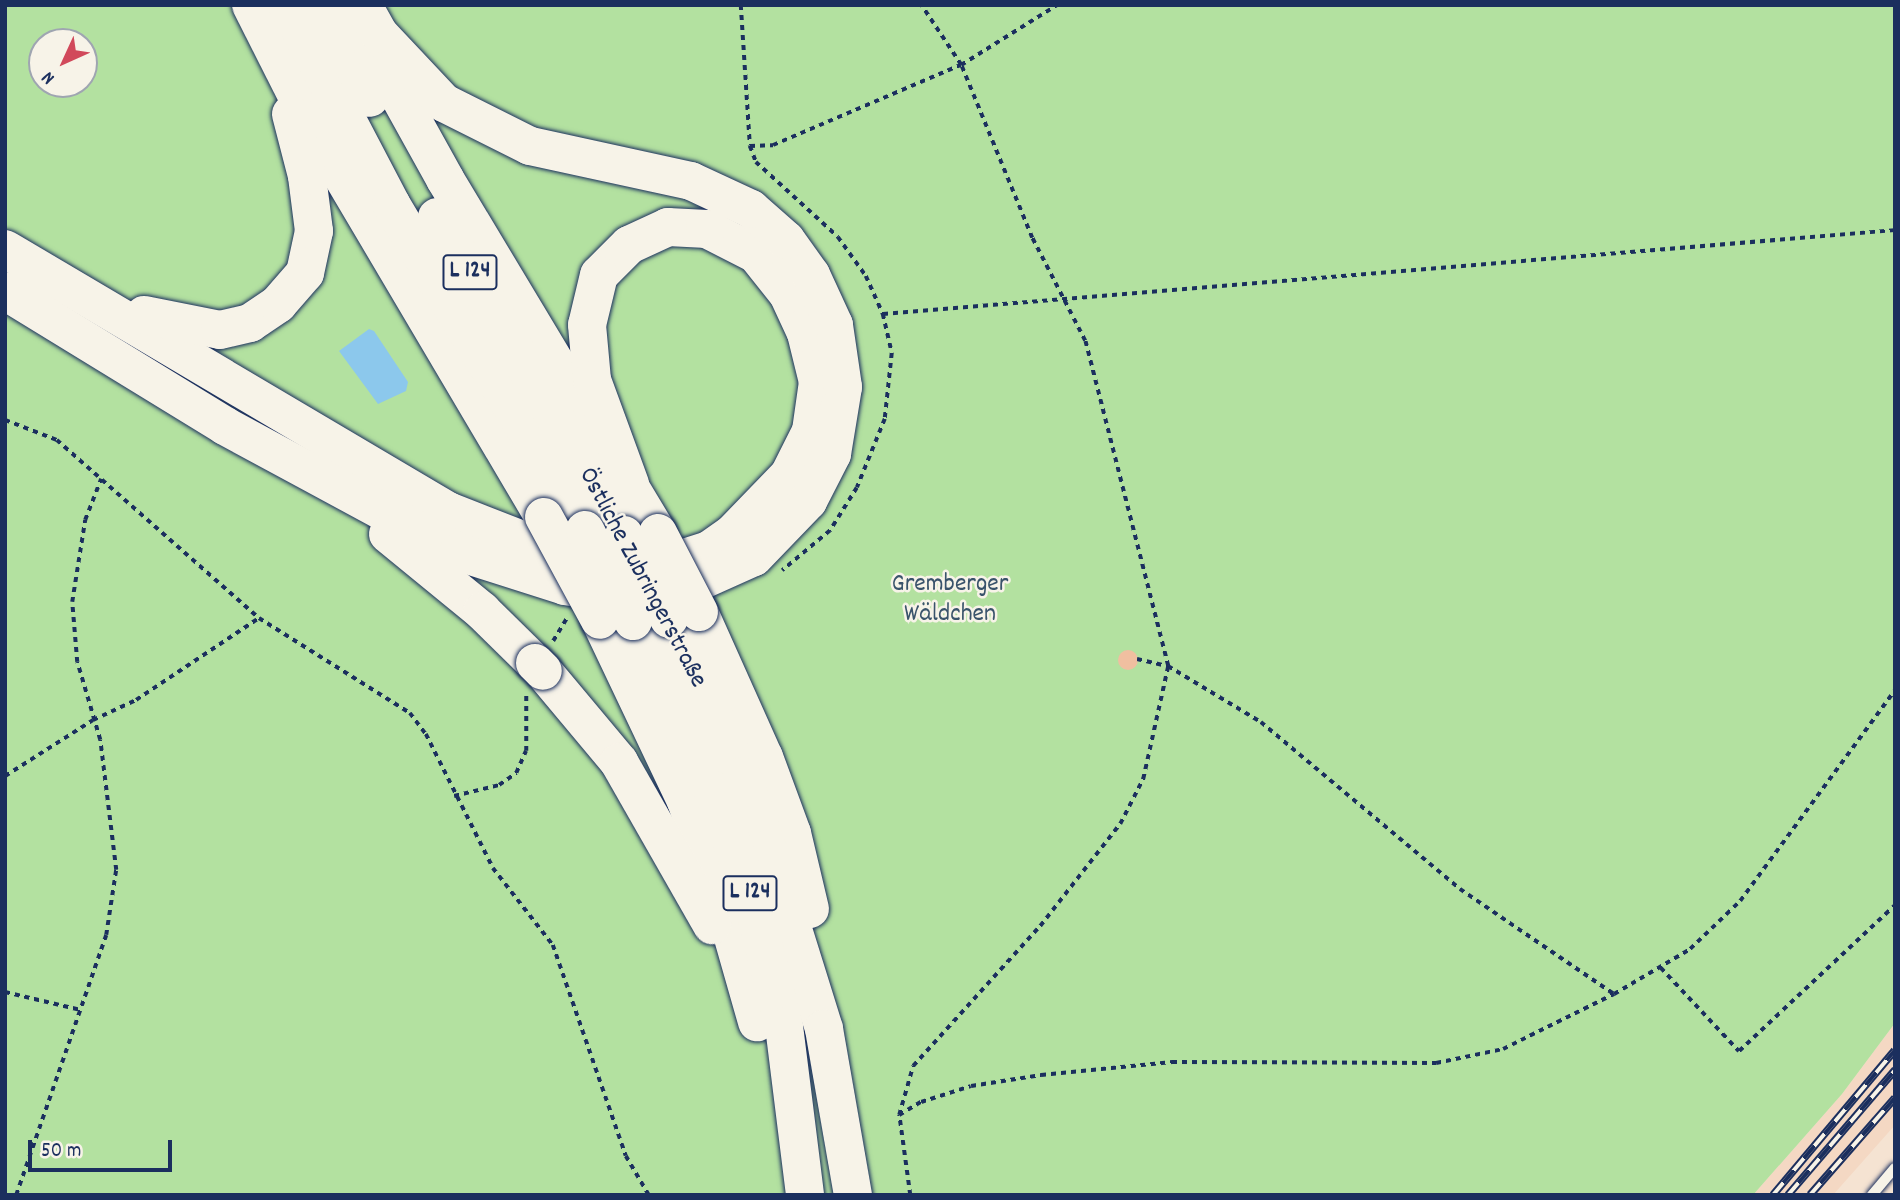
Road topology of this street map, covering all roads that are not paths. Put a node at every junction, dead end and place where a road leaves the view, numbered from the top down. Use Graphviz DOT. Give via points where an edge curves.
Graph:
graph roads {
  1 [pos="250,5"];
  2 [pos="287,5"];
  3 [pos="323,5"];
  4 [pos="350,5"];
  5 [pos="363,5"];
  6 [pos="279,68"];
  7 [pos="5,249"];
  8 [pos="5,291"];
  9 [pos="89,297"];
  10 [pos="5,301"];
  11 [pos="46,316"];
  12 [pos="630,484"];
  13 [pos="333,488"];
  14 [pos="641,534"];
  15 [pos="650,618"];
  16 [pos="744,978"];
  17 [pos="1895,1168"];
  18 [pos="804,1189"];
  19 [pos="853,1195"];
  20 [pos="1872,1195"];
  1 -- 6 [label="highway"];
  2 -- 15 [label="highway, Östliche Zubringerstraße / L 124, bridge" via="391,204 585,530"];
  3 -- 14 [label="highway, Östliche Zubringerstraße / L 124" via="422,192"];
  4 -- 12 [label="highway" via="445,179"];
  5 -- 13 [label="highway" via="379,34 411,71 444,103 484,125 530,146 691,181 751,209 786,240 811,275 834,325 843,387 832,454 808,500 754,557 676,592 638,598 531,578 458,552"];
  6 -- 9 [label="highway" via="307,176 314,231 305,273 278,304 250,323 220,331 174,324"];
  6 -- 15 [label="highway, bridge" via="544,517"];
  7 -- 9 [label="highway"];
  8 -- 11 [label="highway"];
  9 -- 12 [label="highway" via="448,511 556,553 665,564 709,550 733,533 789,475 811,431 818,382 806,333 788,294 756,254 707,229 668,227 629,245 599,275 587,326 592,380"];
  10 -- 11 [label="highway"];
  11 -- 13 [label="highway"];
  12 -- 14 [label="highway"];
  13 -- 16 [label="highway" via="482,611 539,667 619,762"];
  14 -- 15 [label="highway, bridge"];
  15 -- 16 [label="highway" via="686,801"];
  15 -- 18 [label="highway, Östliche Zubringerstraße / L 124" via="751,895 784,1026"];
  15 -- 19 [label="highway" via="742,701 792,833 808,892 824,1029"];
  16 -- 18 [label="highway"];
  17 -- 20 [label="lane"];
}
